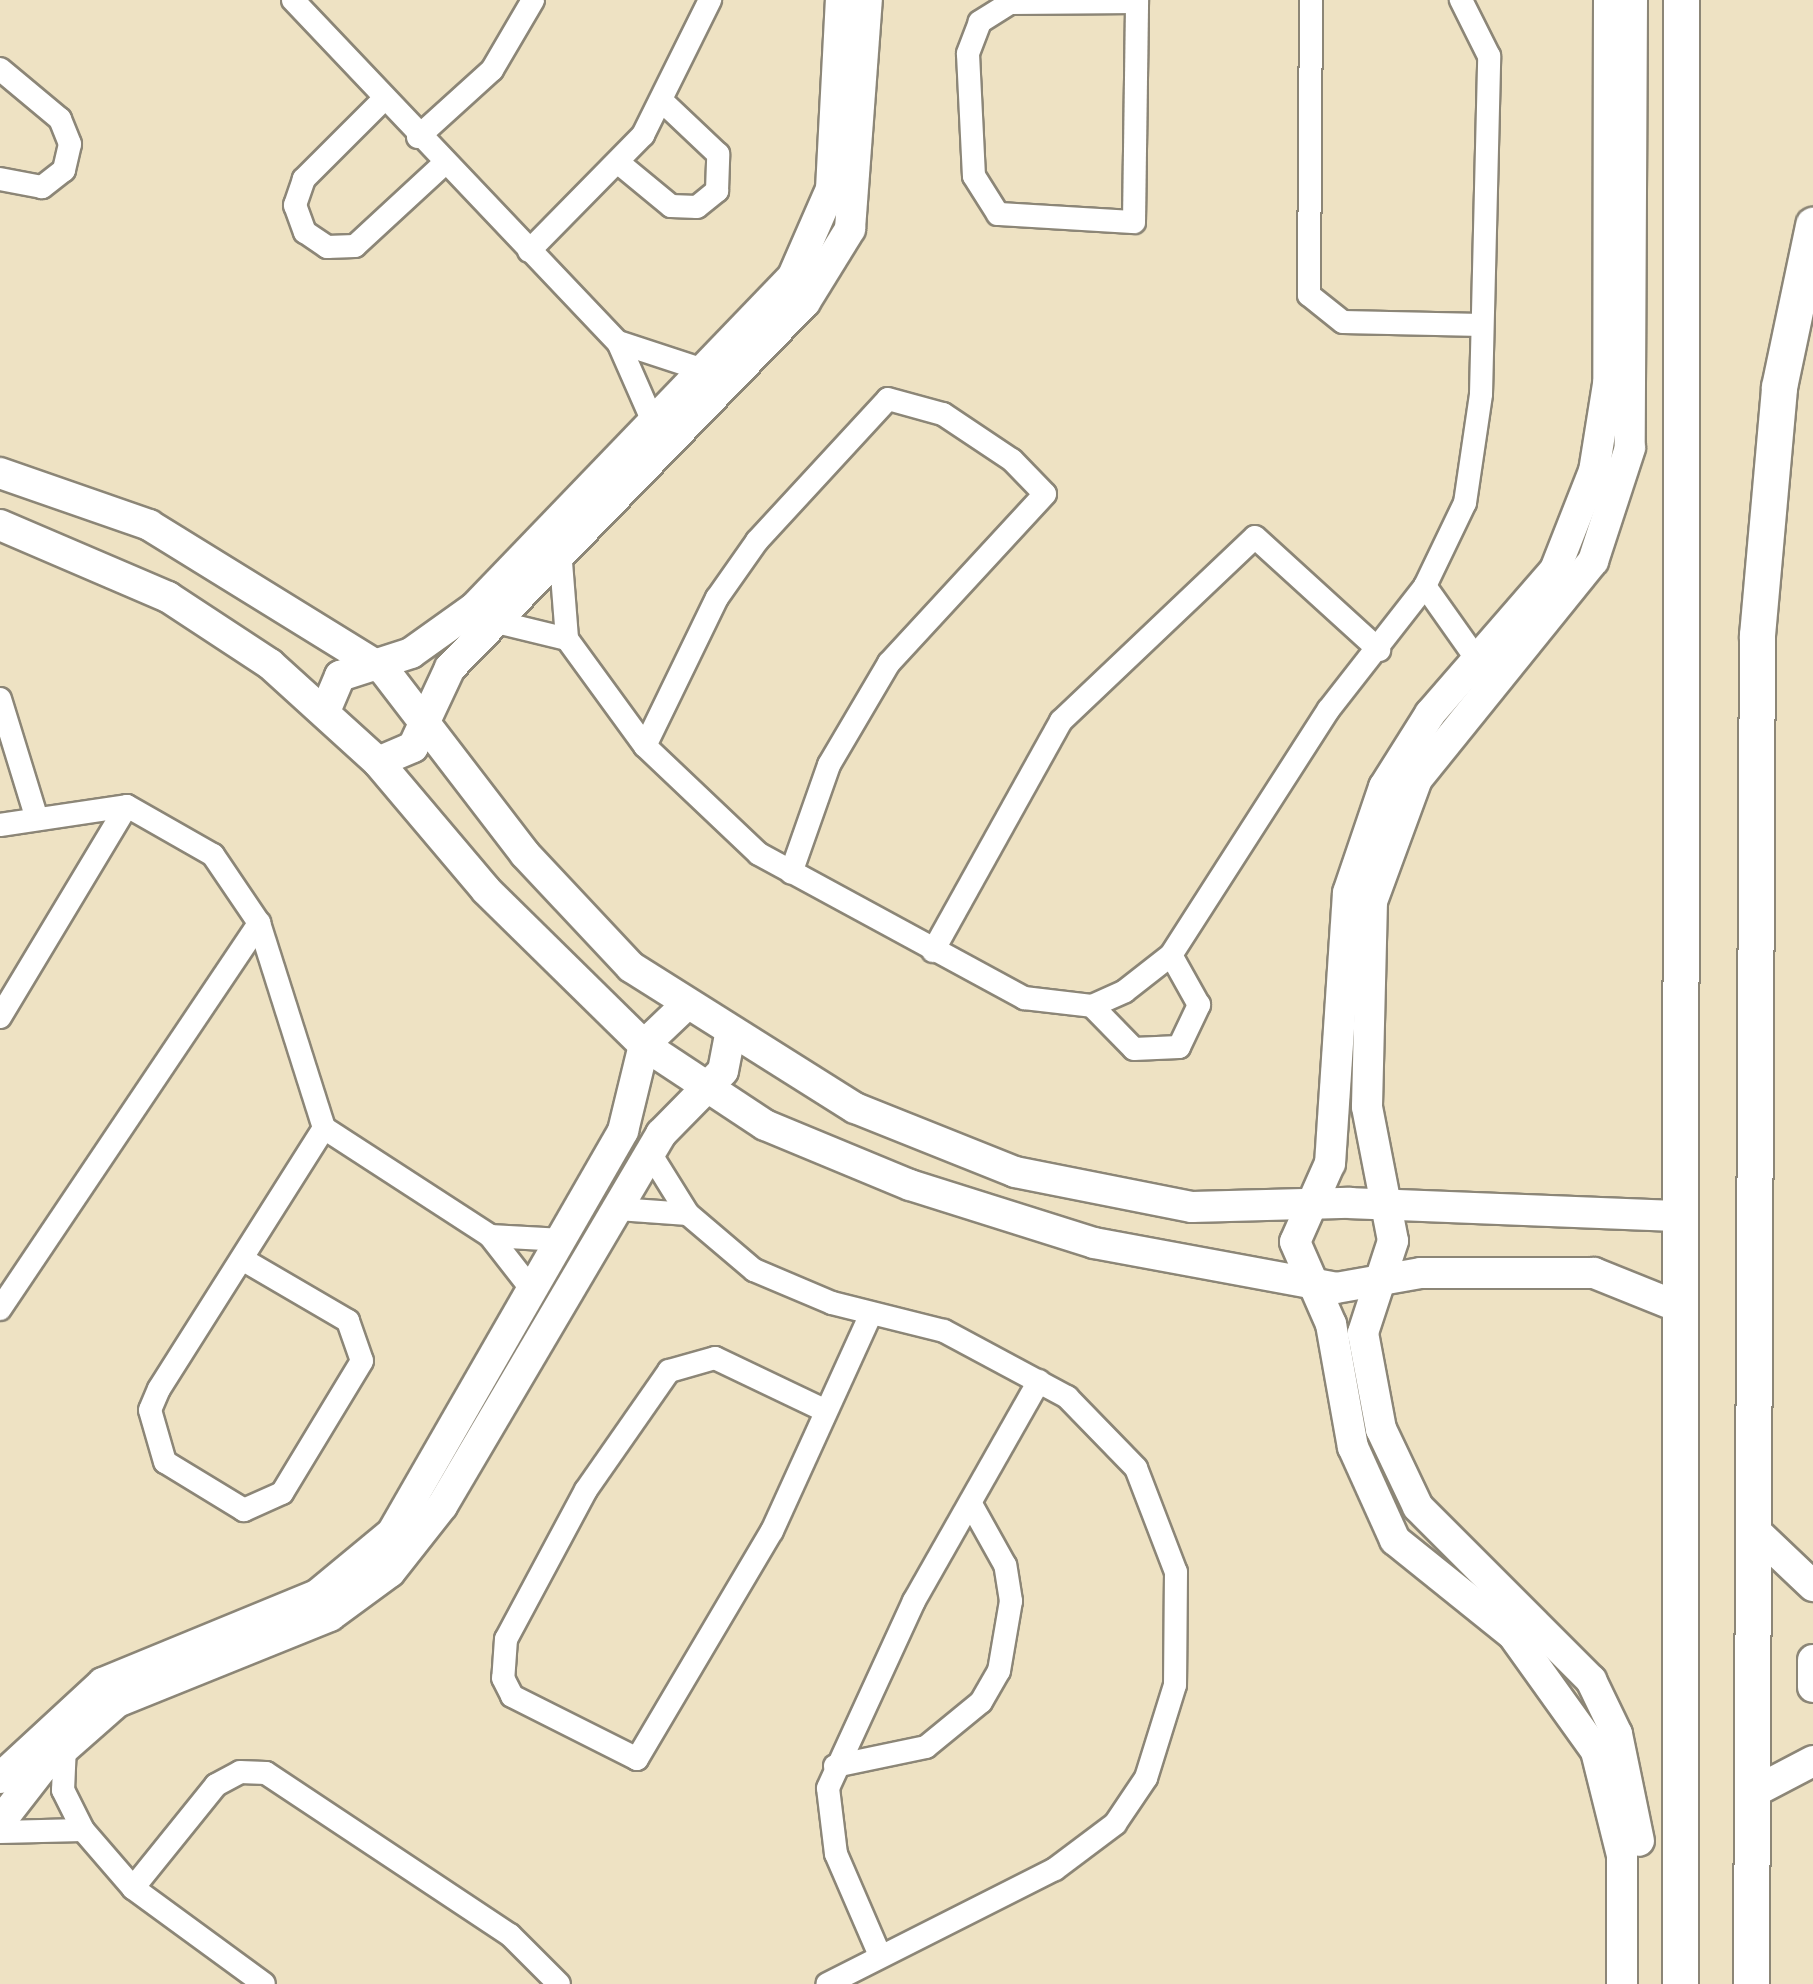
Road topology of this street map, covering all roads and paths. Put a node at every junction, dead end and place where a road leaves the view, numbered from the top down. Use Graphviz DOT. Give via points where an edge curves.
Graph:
graph roads {
  1 [pos="533,0"];
  2 [pos="710,0"];
  3 [pos="841,0"];
  4 [pos="868,0"];
  5 [pos="1311,0"];
  6 [pos="1460,0"];
  7 [pos="1609,0"];
  8 [pos="1632,0"];
  9 [pos="1681,0"];
  10 [pos="1137,1"];
  11 [pos="301,3"];
  12 [pos="0,69"];
  13 [pos="385,98"];
  14 [pos="663,102"];
  15 [pos="418,138"];
  16 [pos="444,164"];
  17 [pos="620,164"];
  18 [pos="0,179"];
  19 [pos="836,223"];
  20 [pos="1813,224"];
  21 [pos="529,251"];
  22 [pos="1482,325"];
  23 [pos="618,342"];
  24 [pos="742,356"];
  25 [pos="706,372"];
  26 [pos="654,424"];
  27 [pos="0,472"];
  28 [pos="604,493"];
  29 [pos="0,525"];
  30 [pos="561,562"];
  31 [pos="1425,586"];
  32 [pos="486,615"];
  33 [pos="567,639"];
  34 [pos="1379,650"];
  35 [pos="1476,658"];
  36 [pos="370,662"];
  37 [pos="0,698"];
  38 [pos="326,709"];
  39 [pos="424,716"];
  40 [pos="645,746"];
  41 [pos="378,762"];
  42 [pos="127,806"];
  43 [pos="36,816"];
  44 [pos="0,826"];
  45 [pos="791,873"];
  46 [pos="258,923"];
  47 [pos="933,951"];
  48 [pos="1171,954"];
  49 [pos="685,1006"];
  50 [pos="1092,1006"];
  51 [pos="0,1017"];
  52 [pos="730,1035"];
  53 [pos="644,1045"];
  54 [pos="702,1086"];
  55 [pos="324,1128"];
  56 [pos="650,1153"];
  57 [pos="1309,1205"];
  58 [pos="618,1209"];
  59 [pos="1390,1210"];
  60 [pos="688,1214"];
  61 [pos="1680,1216"];
  62 [pos="490,1236"];
  63 [pos="563,1240"];
  64 [pos="242,1259"];
  65 [pos="1304,1278"];
  66 [pos="1380,1278"];
  67 [pos="533,1291"];
  68 [pos="1676,1306"];
  69 [pos="0,1309"];
  70 [pos="871,1314"];
  71 [pos="1039,1381"];
  72 [pos="826,1411"];
  73 [pos="972,1506"];
  74 [pos="1753,1529"];
  75 [pos="1813,1586"];
  76 [pos="324,1606"];
  77 [pos="1813,1660"];
  78 [pos="1813,1687"];
  79 [pos="65,1746"];
  80 [pos="6,1760"];
  81 [pos="1813,1761"];
  82 [pos="835,1766"];
  83 [pos="1752,1793"];
  84 [pos="0,1822"];
  85 [pos="83,1830"];
  86 [pos="0,1832"];
  87 [pos="133,1888"];
  88 [pos="878,1951"];
  89 [pos="264,1984"];
  90 [pos="558,1984"];
  91 [pos="827,1984"];
  92 [pos="1622,1984"];
  93 [pos="1642,1984"];
  94 [pos="1680,1984"];
  95 [pos="1751,1984"];
  1 -- 15 [label="street" via="492,70"];
  2 -- 14 [label="street"];
  3 -- 19 [label="street"];
  4 -- 19 [label="street"];
  5 -- 22 [label="street" via="1309,295 1342,322"];
  6 -- 22 [label="street" via="1489,56"];
  7 -- 35 [label="street" via="1600,441 1581,519 1555,570"];
  8 -- 59 [label="street" via="1630,448 1593,561 1438,748 1376,887 1366,944 1366,1106"];
  9 -- 61 [label="main road"];
  10 -- 10 [label="street" via="1134,222 998,214 974,176 968,54 980,22 1010,3"];
  11 -- 13 [label="street"];
  12 -- 18 [label="street" via="60,119 70,144 64,170 42,187"];
  13 -- 15 [label="street"];
  13 -- 16 [label="street" via="304,179 296,205 304,232 327,247 355,246"];
  14 -- 17 [label="street"];
  14 -- 17 [label="street" via="718,154 717,191 697,207 671,206"];
  15 -- 16 [label="street"];
  16 -- 21 [label="street"];
  17 -- 21 [label="street"];
  19 -- 24 [label="street" via="805,302"];
  20 -- 74 [label="main road" via="1779,387 1757,636"];
  21 -- 23 [label="street"];
  22 -- 31 [label="street" via="1474,466 1453,537"];
  23 -- 25 [label="street"];
  23 -- 26 [label="street"];
  24 -- 25 [label="street"];
  24 -- 28 [label="street"];
  25 -- 26 [label="street"];
  26 -- 28 [label="street"];
  27 -- 36 [label="street" via="150,525"];
  28 -- 30 [label="street"];
  28 -- 32 [label="street"];
  29 -- 38 [label="street" via="168,598"];
  30 -- 32 [label="street"];
  30 -- 33 [label="street"];
  31 -- 34 [label="street"];
  31 -- 35 [label="street"];
  32 -- 33 [label="street"];
  32 -- 36 [label="street" via="411,652"];
  32 -- 39 [label="street"];
  33 -- 40 [label="street"];
  34 -- 47 [label="street" via="1255,536 1061,721"];
  34 -- 48 [label="street" via="1329,708"];
  35 -- 57 [label="street" via="1384,787 1348,893 1336,1124"];
  36 -- 38 [label="street" via="340,676"];
  36 -- 39 [label="street"];
  37 -- 43 [label="street"];
  38 -- 41 [label="street"];
  39 -- 41 [label="street" via="414,746"];
  39 -- 49 [label="street" via="554,888 631,967"];
  40 -- 45 [label="street" via="718,820"];
  40 -- 45 [label="street" via="710,612 757,541 888,399 943,414 1012,460 1046,494 889,663 829,765"];
  41 -- 53 [label="street" via="486,890"];
  42 -- 43 [label="street"];
  42 -- 46 [label="street" via="213,855"];
  42 -- 51 [label="street"];
  43 -- 44 [label="street"];
  45 -- 47 [label="street"];
  46 -- 55 [label="street"];
  46 -- 69 [label="street"];
  47 -- 50 [label="street" via="1024,998"];
  48 -- 50 [label="street"];
  48 -- 50 [label="street" via="1199,1005 1180,1047 1134,1049"];
  49 -- 52 [label="street"];
  49 -- 53 [label="street"];
  52 -- 54 [label="street" via="723,1071"];
  52 -- 57 [label="street" via="855,1108 1015,1172 1192,1208"];
  53 -- 54 [label="street"];
  53 -- 63 [label="street" via="623,1131"];
  54 -- 56 [label="street"];
  54 -- 65 [label="street" via="809,1144 992,1214 1094,1242"];
  55 -- 62 [label="street"];
  55 -- 64 [label="street"];
  56 -- 58 [label="street"];
  56 -- 60 [label="street"];
  57 -- 59 [label="street"];
  57 -- 65 [label="street" via="1295,1242"];
  58 -- 60 [label="street"];
  58 -- 76 [label="street" via="432,1520 390,1572"];
  59 -- 61 [label="street"];
  59 -- 66 [label="street" via="1393,1241"];
  60 -- 70 [label="street" via="787,1288"];
  61 -- 68 [label="main road"];
  62 -- 63 [label="street"];
  62 -- 67 [label="street"];
  63 -- 67 [label="street"];
  64 -- 64 [label="street" via="158,1389 150,1424 170,1468 244,1510 282,1493 362,1361 348,1321"];
  65 -- 66 [label="street" via="1336,1288"];
  65 -- 92 [label="street" via="1331,1324 1354,1447 1395,1540 1513,1635 1596,1751 1622,1855"];
  66 -- 68 [label="street" via="1594,1273"];
  66 -- 93 [label="street" via="1362,1333 1396,1466 1458,1553 1571,1655 1617,1734 1640,1844"];
  67 -- 76 [label="street" via="398,1525"];
  68 -- 94 [label="main road"];
  70 -- 71 [label="street" via="944,1331"];
  70 -- 72 [label="street"];
  71 -- 73 [label="street"];
  71 -- 88 [label="street" via="1104,1430 1161,1518 1181,1628 1175,1684 1146,1778 1115,1824 1054,1869"];
  72 -- 72 [label="street" via="772,1530 637,1758 512,1696 503,1678 506,1639 586,1490 669,1371 716,1358"];
  73 -- 82 [label="street" via="914,1601"];
  73 -- 82 [label="street" via="1005,1565 1011,1601 999,1671 981,1702 926,1748"];
  74 -- 75 [label="street"];
  74 -- 83 [label="main road"];
  76 -- 79 [label="street" via="148,1684"];
  76 -- 80 [label="street" via="140,1663 71,1704"];
  77 -- 78 [label="street"];
  79 -- 84 [label="street"];
  79 -- 85 [label="street" via="63,1790"];
  81 -- 83 [label="street"];
  82 -- 88 [label="street" via="828,1824"];
  83 -- 95 [label="main road"];
  85 -- 86 [label="street"];
  85 -- 87 [label="street"];
  87 -- 89 [label="street"];
  87 -- 90 [label="street" via="216,1785 240,1772 266,1773 510,1935"];
  88 -- 91 [label="street"];
}
